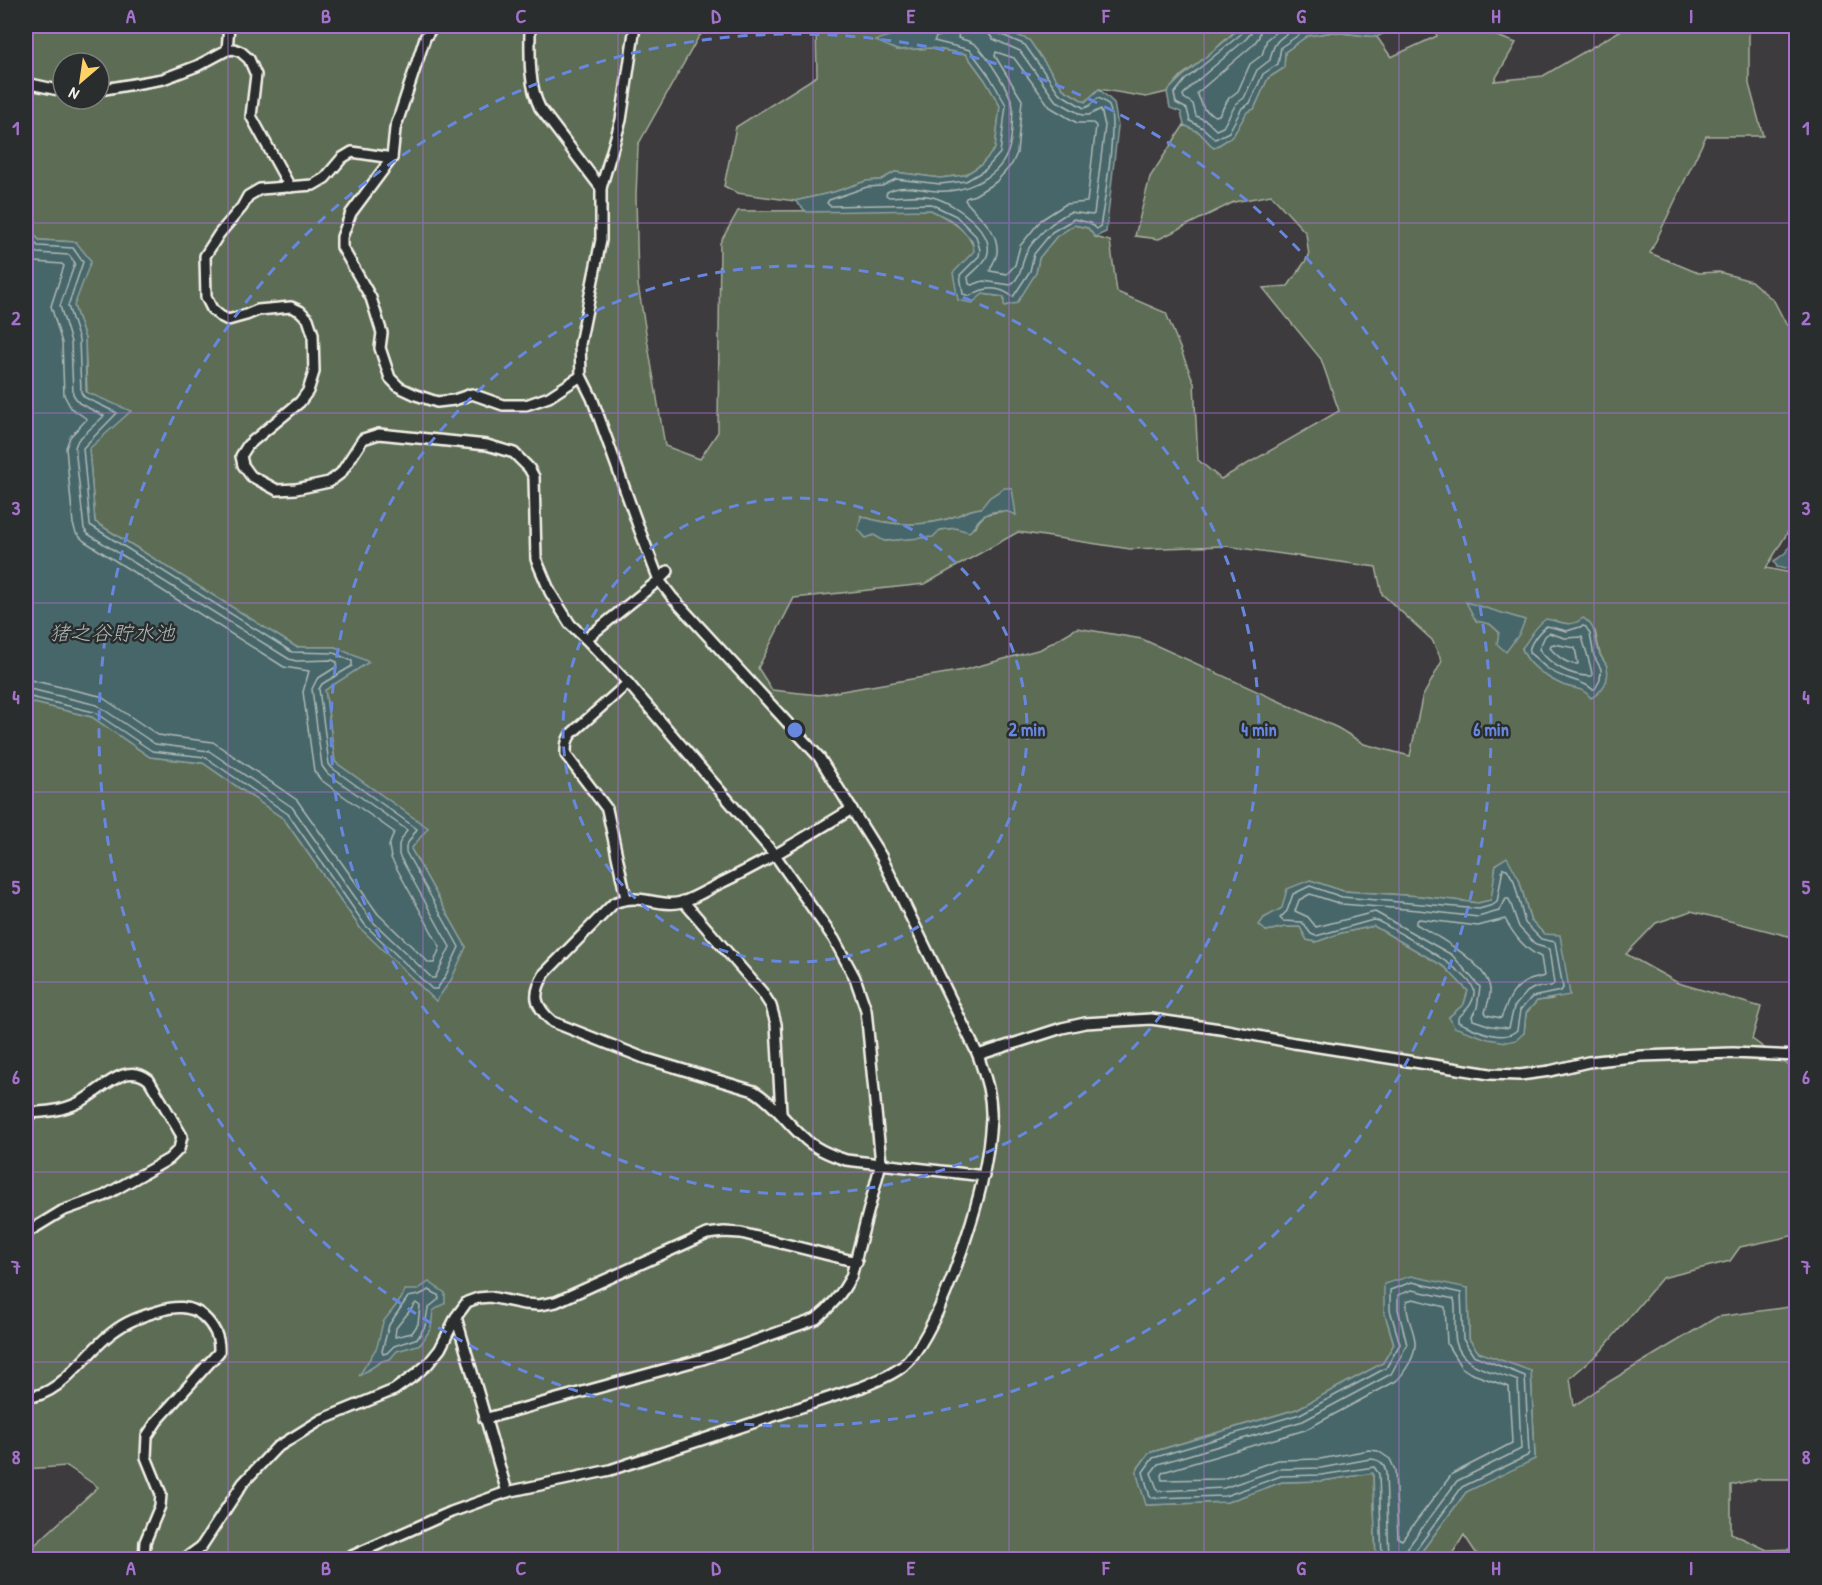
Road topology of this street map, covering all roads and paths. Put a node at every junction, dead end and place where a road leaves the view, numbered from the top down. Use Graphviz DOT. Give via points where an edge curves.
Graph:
graph roads {
  1 [pos="230,26"];
  2 [pos="433,26"];
  3 [pos="530,26"];
  4 [pos="635,26"];
  5 [pos="227,50"];
  6 [pos="26,83"];
  7 [pos="111,88"];
  8 [pos="51,89"];
  9 [pos="392,158"];
  10 [pos="290,188"];
  11 [pos="601,188"];
  12 [pos="580,376"];
  13 [pos="668,571"];
  14 [pos="659,580"];
  15 [pos="586,639"];
  16 [pos="628,683"];
  17 [pos="852,809"];
  18 [pos="775,855"];
  19 [pos="626,898"];
  20 [pos="683,901"];
  21 [pos="978,1055"];
  22 [pos="1797,1056"];
  23 [pos="781,1112"];
  24 [pos="26,1113"];
  25 [pos="881,1163"];
  26 [pos="984,1176"];
  27 [pos="26,1233"];
  28 [pos="857,1262"];
  29 [pos="456,1317"];
  30 [pos="26,1397"];
  31 [pos="484,1419"];
  32 [pos="507,1492"];
  33 [pos="144,1560"];
  34 [pos="183,1560"];
  35 [pos="343,1560"];
  1 -- 5 [label="street"];
  2 -- 9 [label="street" via="425,38 395,129"];
  3 -- 11 [label="street" via="534,97"];
  4 -- 11 [label="street" via="621,120"];
  5 -- 7 [label="street" via="163,79"];
  5 -- 10 [label="street" via="241,52 254,68 251,116"];
  6 -- 8 [label="street"];
  9 -- 10 [label="street" via="352,152 313,185"];
  9 -- 12 [label="street" via="351,213 342,237 342,247 371,298 390,378 399,387 437,402 472,394 503,405 526,405 549,397"];
  10 -- 15 [label="street" via="260,189 248,196 205,256 206,297 220,316 228,320 258,309 291,307 308,319 313,334 314,372 308,391 248,445 241,456 243,465 251,476 265,484 287,490 329,482 341,473 363,439 379,434 487,445 514,453 534,477 536,560 570,624"];
  11 -- 12 [label="street" via="601,240 580,344"];
  12 -- 14 [label="street" via="592,398"];
  13 -- 14 [label="street"];
  14 -- 15 [label="street"];
  14 -- 17 [label="street" via="819,757"];
  15 -- 16 [label="street"];
  16 -- 18 [label="street"];
  16 -- 19 [label="street" via="572,733 566,748 566,755 607,809"];
  17 -- 18 [label="street"];
  17 -- 21 [label="street" via="881,856"];
  18 -- 20 [label="street"];
  18 -- 25 [label="street" via="834,939 855,978 866,1011"];
  19 -- 20 [label="street" via="668,904"];
  19 -- 23 [label="street" via="604,911 545,973 536,993 543,1014 553,1022 644,1058 754,1091"];
  20 -- 23 [label="street" via="771,1006 776,1024"];
  21 -- 22 [label="street" via="1085,1023 1151,1019 1490,1074 1520,1075 1641,1056"];
  21 -- 26 [label="street" via="990,1087 991,1117"];
  23 -- 25 [label="street" via="804,1138 828,1154"];
  24 -- 27 [label="street" via="55,1111 132,1072 149,1080 182,1136 179,1149 169,1159"];
  25 -- 26 [label="street"];
  25 -- 28 [label="street"];
  26 -- 32 [label="street" via="942,1301 919,1348 885,1378 610,1470"];
  28 -- 29 [label="street" via="741,1233 707,1234 556,1302 539,1305 478,1298 467,1302"];
  28 -- 31 [label="street" via="844,1291 816,1319 703,1359"];
  29 -- 31 [label="street"];
  29 -- 34 [label="street" via="440,1349 415,1375 394,1390 321,1420 276,1448 243,1483 201,1547"];
  30 -- 33 [label="street" via="53,1389 97,1345 134,1318 170,1307 199,1312 211,1323 217,1332 219,1352 147,1436 146,1457 161,1494 145,1542"];
  31 -- 32 [label="street"];
  32 -- 35 [label="street"];
}
